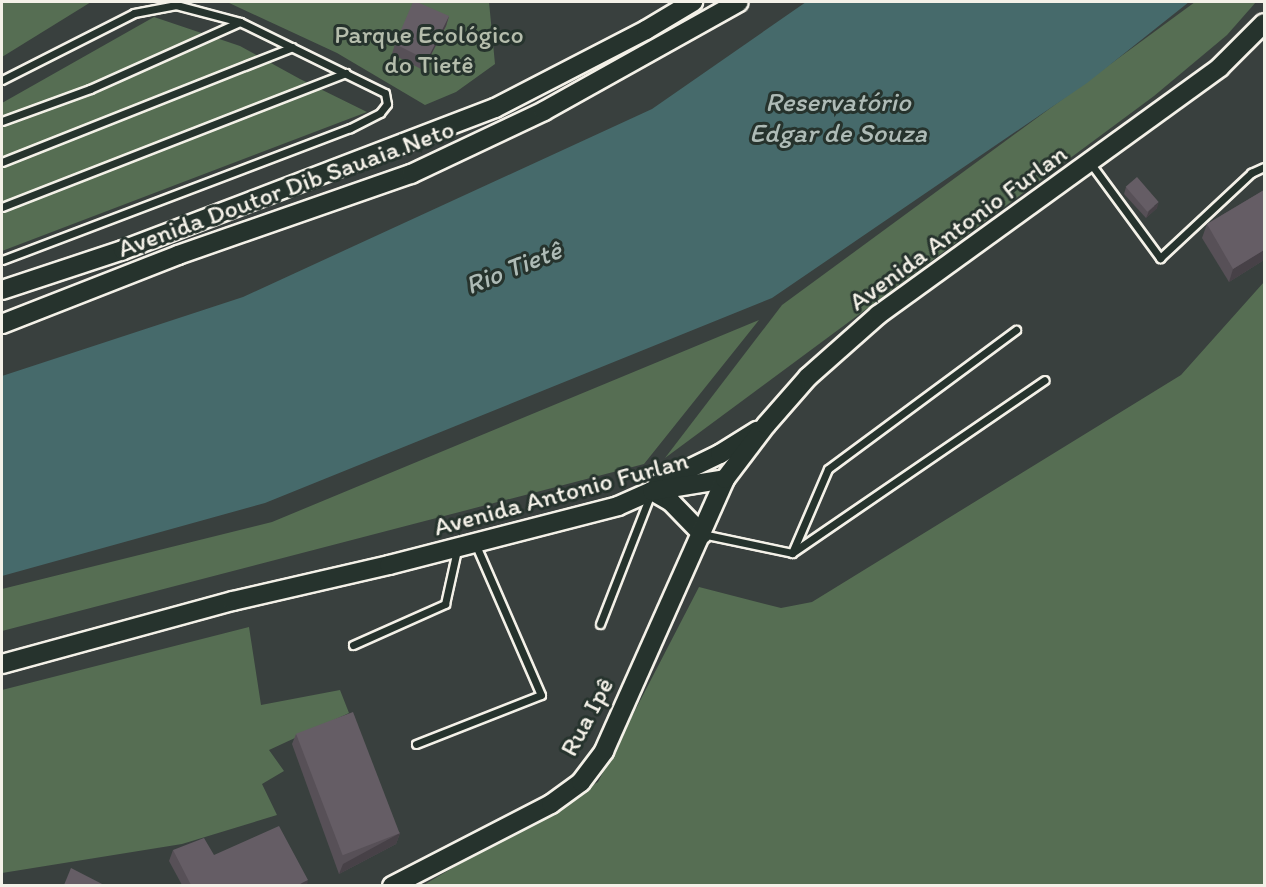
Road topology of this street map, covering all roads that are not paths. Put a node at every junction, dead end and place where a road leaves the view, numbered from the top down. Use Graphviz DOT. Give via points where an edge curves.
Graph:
graph roads {
  1 [pos="693,2"];
  2 [pos="739,2"];
  3 [pos="240,22"];
  4 [pos="1264,23"];
  5 [pos="292,47"];
  6 [pos="346,73"];
  7 [pos="2,80"];
  8 [pos="2,121"];
  9 [pos="2,162"];
  10 [pos="1090,162"];
  11 [pos="1264,167"];
  12 [pos="2,207"];
  13 [pos="2,260"];
  14 [pos="2,290"];
  15 [pos="2,324"];
  16 [pos="1016,330"];
  17 [pos="1045,380"];
  18 [pos="766,425"];
  19 [pos="725,479"];
  20 [pos="652,491"];
  21 [pos="618,506"];
  22 [pos="702,534"];
  23 [pos="466,545"];
  24 [pos="792,553"];
  25 [pos="600,624"];
  26 [pos="353,645"];
  27 [pos="2,664"];
  28 [pos="416,744"];
  29 [pos="392,885"];
  1 -- 14 [label="main road, Avenida Doutor Dib Sauaia Neto" via="495,108 123,250"];
  2 -- 15 [label="main road, Avenida Doutor Dib Sauaia Neto" via="544,111 411,174 178,255"];
  3 -- 5 [label="lane"];
  3 -- 7 [label="lane" via="176,5 134,13"];
  3 -- 8 [label="lane" via="90,89"];
  4 -- 10 [label="main road, Avenida Antonio Furlan" via="1220,68"];
  5 -- 6 [label="lane"];
  5 -- 9 [label="lane"];
  6 -- 12 [label="lane"];
  6 -- 13 [label="lane" via="385,93 387,104 380,113 350,128"];
  10 -- 11 [label="lane" via="1160,258 1251,173"];
  10 -- 18 [label="main road, Avenida Antonio Furlan" via="878,315 808,377"];
  16 -- 24 [label="lane" via="828,469"];
  17 -- 24 [label="lane"];
  18 -- 19 [label="main road, Avenida Antonio Furlan"];
  18 -- 21 [label="main road" via="720,454"];
  19 -- 20 [label="main road, Avenida Antonio Furlan"];
  19 -- 22 [label="main road, Rua Ipê"];
  20 -- 21 [label="main road, Avenida Antonio Furlan"];
  20 -- 22 [label="main road" via="671,502"];
  20 -- 25 [label="lane"];
  21 -- 23 [label="main road, Avenida Antonio Furlan"];
  22 -- 24 [label="lane"];
  22 -- 29 [label="main road, Rua Ipê" via="604,751 581,782 551,804"];
  23 -- 26 [label="lane" via="445,603"];
  23 -- 27 [label="main road, Avenida Antonio Furlan" via="233,601"];
  23 -- 28 [label="lane" via="541,695"];
}
